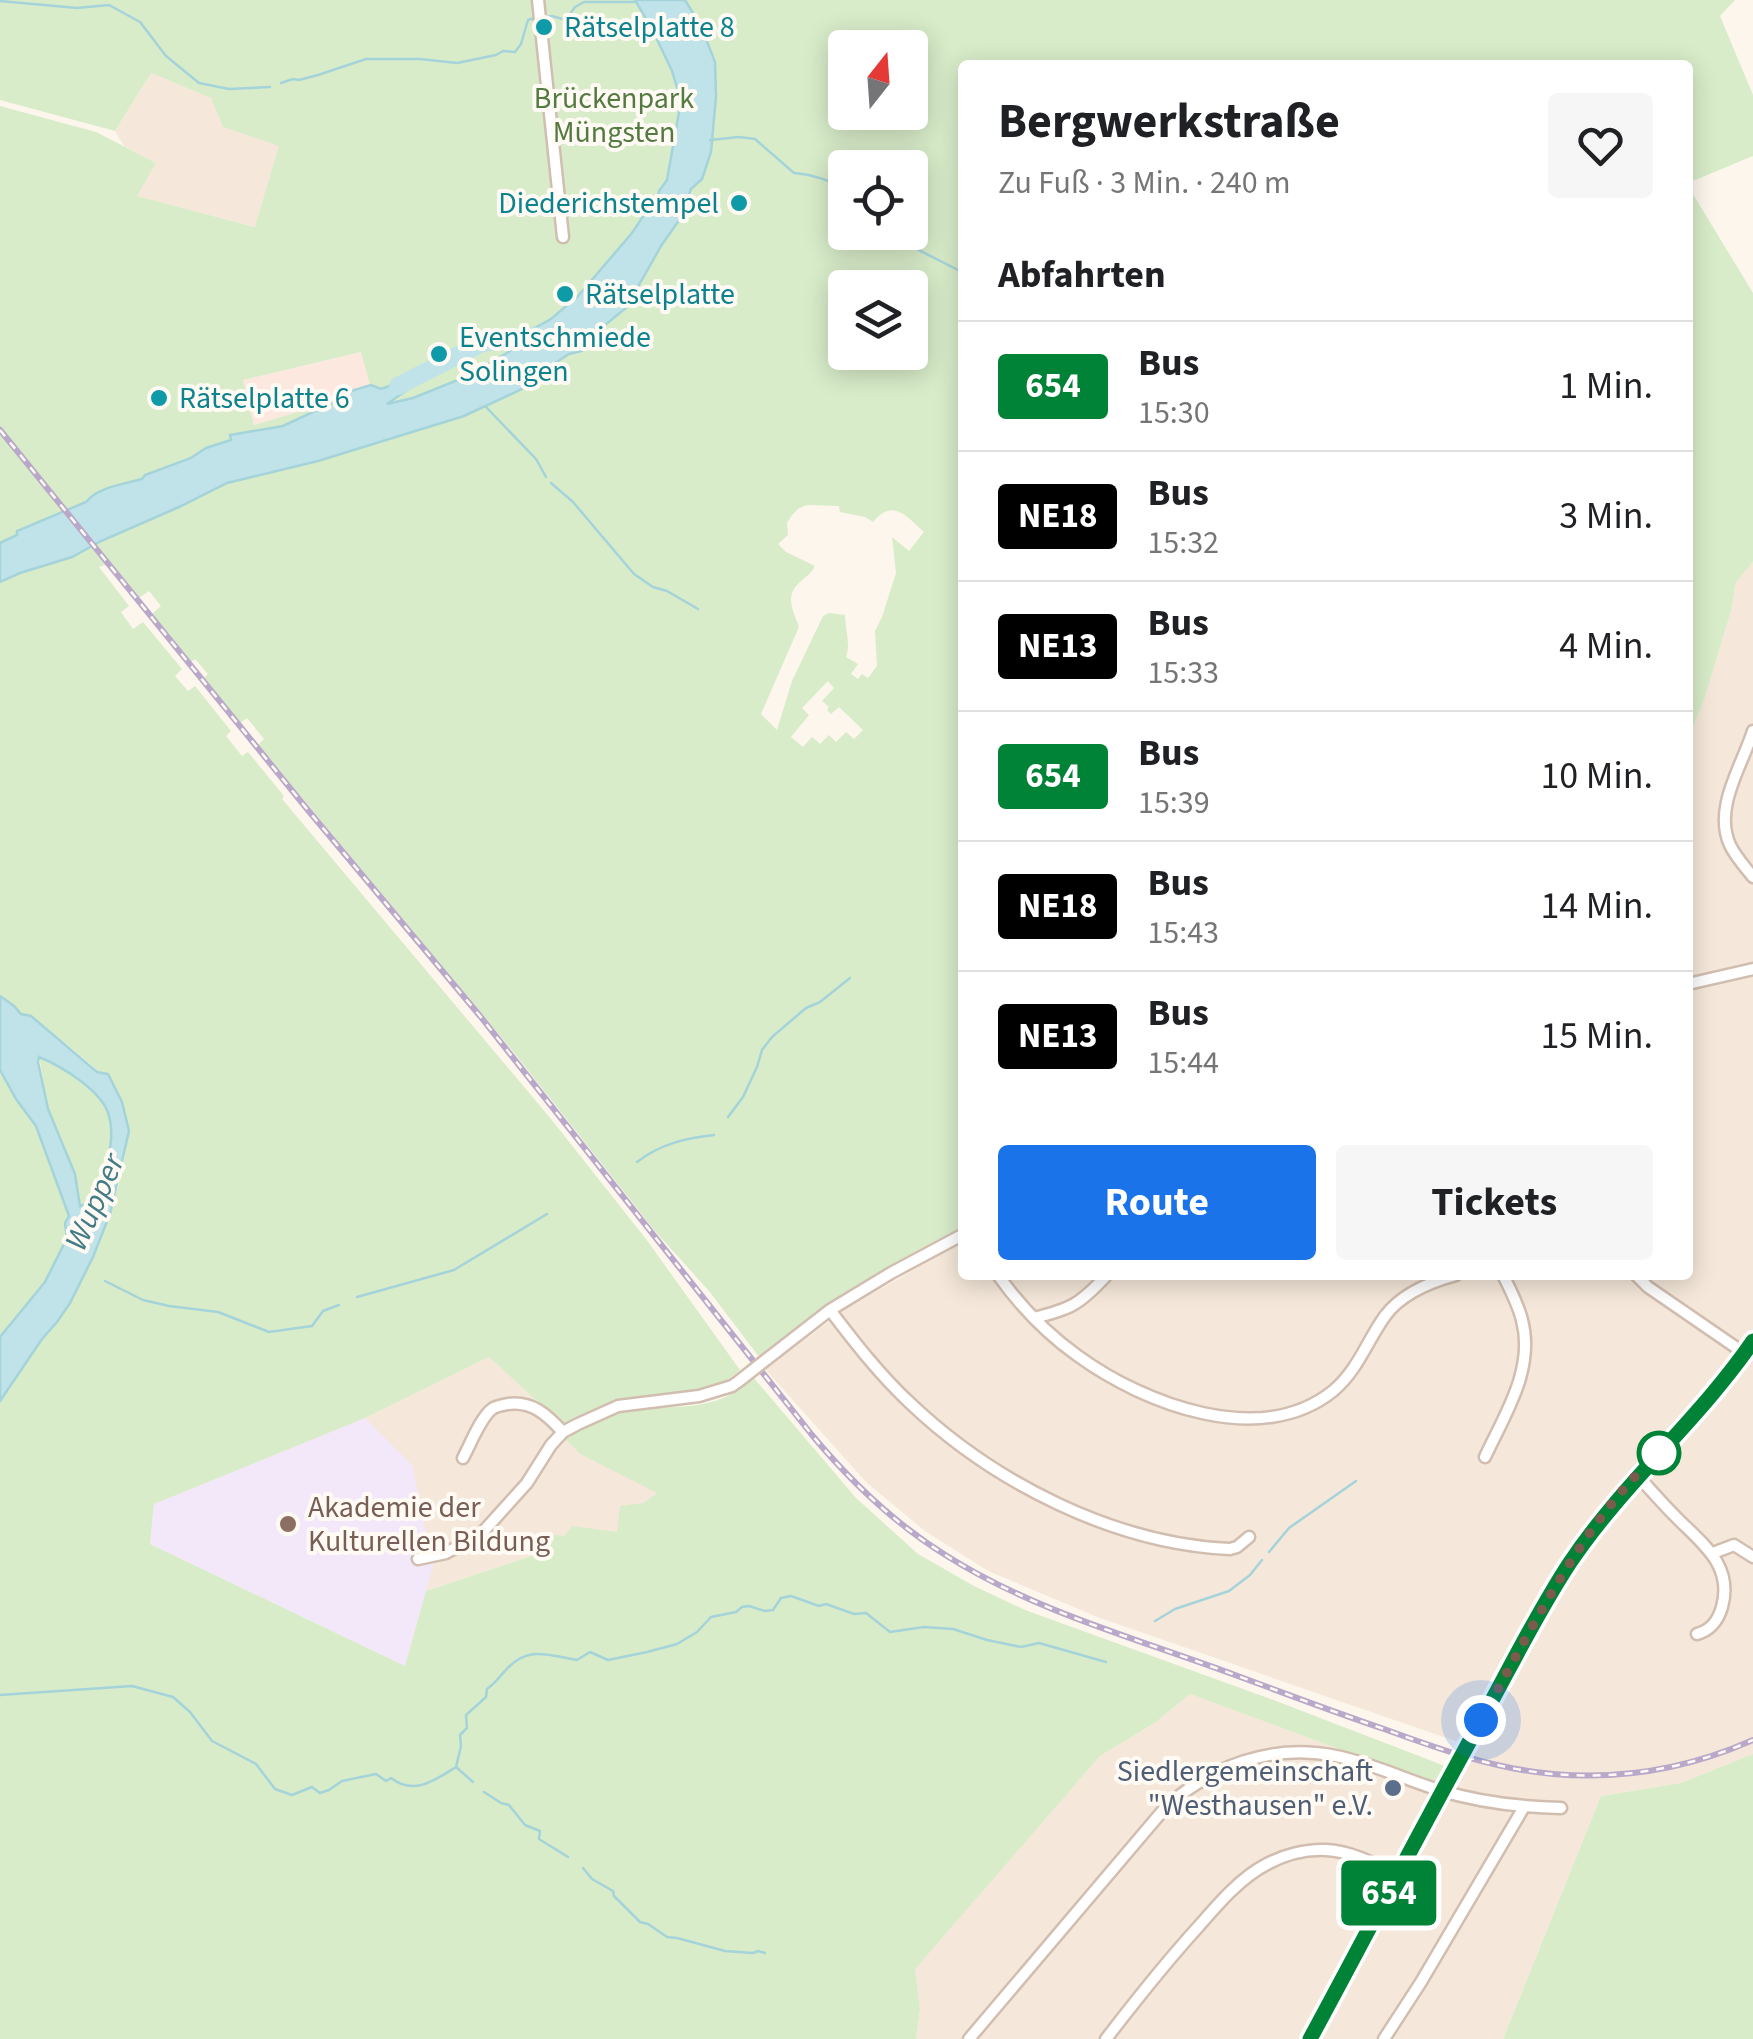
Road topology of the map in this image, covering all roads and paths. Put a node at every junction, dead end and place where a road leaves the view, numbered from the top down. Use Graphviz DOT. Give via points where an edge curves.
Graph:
graph roads {
  1 [pos="538,0"];
  2 [pos="563,237"];
  3 [pos="1753,731"];
  4 [pos="1753,877"];
  5 [pos="1753,969"];
  6 [pos="1693,983"];
  7 [pos="958,1237"];
  8 [pos="1002,1280"];
  9 [pos="1102,1280"];
  10 [pos="1442,1280"];
  11 [pos="1506,1280"];
  12 [pos="1641,1280"];
  13 [pos="830,1310"];
  14 [pos="1034,1318"];
  15 [pos="1749,1347"];
  16 [pos="563,1432"];
  17 [pos="1485,1457"];
  18 [pos="463,1458"];
  19 [pos="1638,1476"];
  20 [pos="1248,1537"];
  21 [pos="1713,1553"];
  22 [pos="1753,1557"];
  23 [pos="418,1560"];
  24 [pos="1697,1634"];
  25 [pos="1443,1790"];
  26 [pos="1524,1807"];
  27 [pos="1561,1808"];
  28 [pos="1398,1876"];
  29 [pos="969,2039"];
  30 [pos="1106,2039"];
  31 [pos="1311,2039"];
  32 [pos="1384,2039"];
  1 -- 2 [label="street"];
  3 -- 4 [label="street" via="1724,822 1732,849"];
  5 -- 6 [label="street"];
  7 -- 13 [label="street"];
  8 -- 14 [label="street"];
  9 -- 14 [label="street" via="1084,1300"];
  10 -- 14 [label="street" via="1395,1306 1349,1375 1326,1396 1264,1417 1202,1412 1141,1392 1093,1367"];
  11 -- 17 [label="street" via="1522,1321 1525,1359"];
  12 -- 15 [label="street"];
  13 -- 16 [label="street, bridge" via="740,1381 683,1399 618,1406"];
  13 -- 20 [label="street" via="919,1412 1029,1489 1095,1519 1178,1542 1230,1548"];
  15 -- 19 [label="main road"];
  16 -- 18 [label="street" via="532,1406 496,1407"];
  16 -- 23 [label="street" via="482,1532"];
  19 -- 21 [label="street"];
  19 -- 25 [label="main road, bridge" via="1546,1601"];
  21 -- 22 [label="street" via="1734,1545"];
  21 -- 24 [label="street" via="1723,1602 1715,1623"];
  25 -- 26 [label="street"];
  25 -- 28 [label="main road"];
  25 -- 29 [label="street" via="1312,1753 1269,1754 1211,1774 1165,1808"];
  26 -- 27 [label="street"];
  26 -- 32 [label="street"];
  28 -- 30 [label="street" via="1362,1858 1324,1850 1265,1865 1215,1907"];
  28 -- 31 [label="main road"];
}
